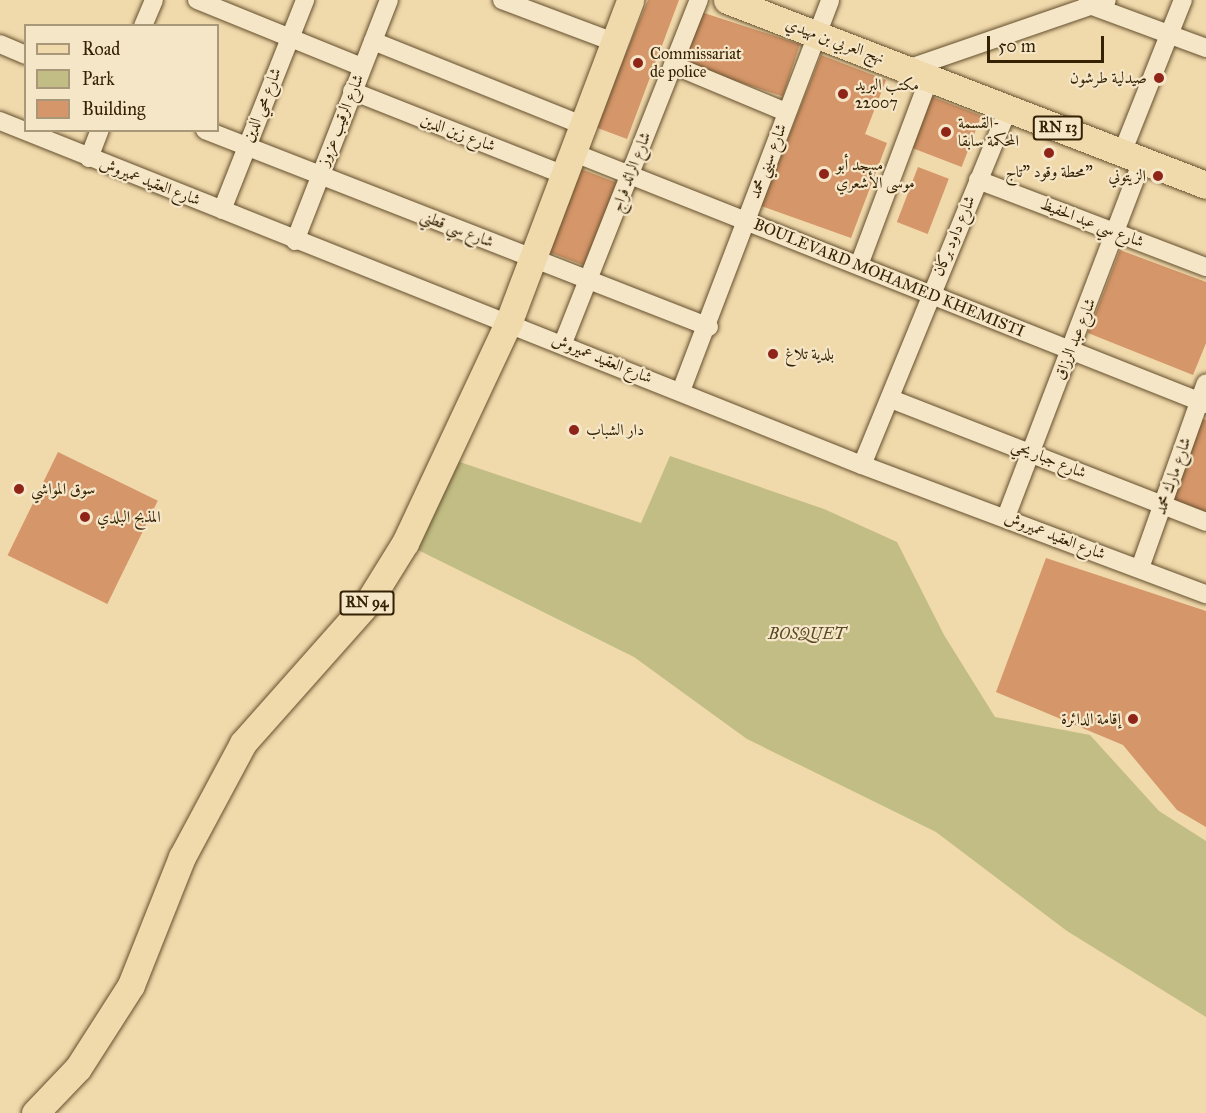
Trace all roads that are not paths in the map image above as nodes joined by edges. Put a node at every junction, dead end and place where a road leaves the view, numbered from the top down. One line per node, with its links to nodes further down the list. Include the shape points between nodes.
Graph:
1 (154, 0): 12 (street)
2 (197, 0): 15 (street)
3 (304, 0): 15 (street, شارع محي الدين)
4 (389, 0): 16 (street, شارع الرقيب عزوز)
5 (502, 0): 17 (street)
6 (630, 0): 17 (main road, RN 94)
7 (699, 0): 21 (street, شارع الرائد فراج)
8 (727, 0): 13 (main road, نهج العربي بن مهيدي / RN 13)
9 (830, 0): 13 (street, شارع سيني محمد)
10 (1184, 0): 14 (street, شارع عبد الرزاق)
11 (1092, 1): 14 (street); 23 (street)
12 (144, 24)
13 (816, 34): 23 (main road, نهج العربي بن مهيدي / RN 13); 26 (street, شارع سيني محمد)
14 (1170, 34): 19 (street); 34 (street, شارع عبد الرزاق)
15 (289, 38): 22 (street); 33 (street, شارع محي الدين)
16 (373, 41): 22 (street, شارع الرقيب عزوز); 28 (street)
17 (614, 42): 28 (main road, RN 94)
18 (0, 44): 20 (street)
19 (1206, 48)
20 (24, 54)
21 (673, 65): 26 (street); 37 (street, شارع الرائد فراج)
22 (362, 66): 24 (street, شارع الرقيب عزوز)
23 (920, 72): 25 (main road, RN 13); 46 (street)
24 (352, 92): 36 (street, شارع زين الدين); 38 (street, شارع الرقيب عزوز)
25 (1008, 109): 34 (main road, RN 13); 39 (street, شارع داود بركان)
26 (786, 112): 42 (street, شارع سيني محمد)
27 (0, 121): 29 (street, شارع العقيد عميروش)
28 (582, 125): 36 (main road, RN 94)
29 (24, 131)
30 (26, 132): 35 (street, شارع العقيد عميروش)
31 (99, 132): 35 (street)
32 (210, 132): 33 (street, شارع سي قطني)
33 (245, 147): 38 (street, شارع سي قطني); 41 (street, شارع محي الدين)
34 (1132, 157): 40 (main road, RN 13); 43 (street, شارع عبد الرزاق)
35 (89, 158): 41 (street, شارع العقيد عميروش)
36 (568, 163): 37 (street, BOULEVARD MOHAMED KHEMISTI); 45 (main road, RN 94)
37 (631, 173): 42 (street, BOULEVARD MOHAMED KHEMISTI); 48 (street, شارع الرائد فراج)
38 (319, 176): 44 (street, شارع الرقيب عزوز); 45 (street, شارع سي قطني)
39 (978, 180): 43 (street, شارع سي عبد الحفيظ); 49 (street, شارع داود بركان)
40 (1206, 185)
41 (222, 210): 44 (street, شارع العقيد عميروش)
42 (745, 221): 46 (street, BOULEVARD MOHAMED KHEMISTI); 51 (street, شارع سيني محمد)
43 (1117, 233): 47 (street, شارع سي عبد الحفيظ); 53 (street, شارع عبد الرزاق)
44 (295, 241): 50 (street, شارع العقيد عميروش)
45 (533, 259): 48 (street, شارع سي قطني); 50 (main road, RN 94)
46 (859, 265): 49 (street, BOULEVARD MOHAMED KHEMISTI)
47 (1206, 267)
48 (589, 279): 51 (street, شارع سي قطني); 52 (street, شارع الرائد فراج)
49 (930, 292): 53 (street, BOULEVARD MOHAMED KHEMISTI); 56 (street, شارع داود بركان)
50 (509, 321): 52 (street, شارع العقيد عميروش); 65 (main road, RN 94, via 405,543 369,601 243,743 182,856 131,985 78,1068)
51 (709, 327): 55 (street, شارع سيني محمد)
52 (563, 344): 55 (street, شارع العقيد عميروش)
53 (1071, 350): 57 (street, BOULEVARD MOHAMED KHEMISTI); 58 (street, شارع عبد الرزاق)
54 (1206, 383): 57 (street, شارع مارك محمد)
55 (681, 391): 59 (street, شارع العقيد عميروش)
56 (891, 399): 58 (street, شارع جبار يحي); 59 (street, شارع داود بركان)
57 (1202, 403): 60 (street, شارع مارك محمد)
58 (1030, 451): 60 (street, شارع جبار يحي); 61 (street, شارع عبد الرزاق)
59 (862, 465): 61 (street, شارع العقيد عميروش)
60 (1163, 505): 62 (street, شارع جبار يحي); 63 (street, شارع مارك محمد)
61 (1006, 517): 63 (street, شارع العقيد عميروش)
62 (1206, 522)
63 (1140, 568): 64 (street, شارع العقيد عميروش)
64 (1206, 594)
65 (35, 1113)

